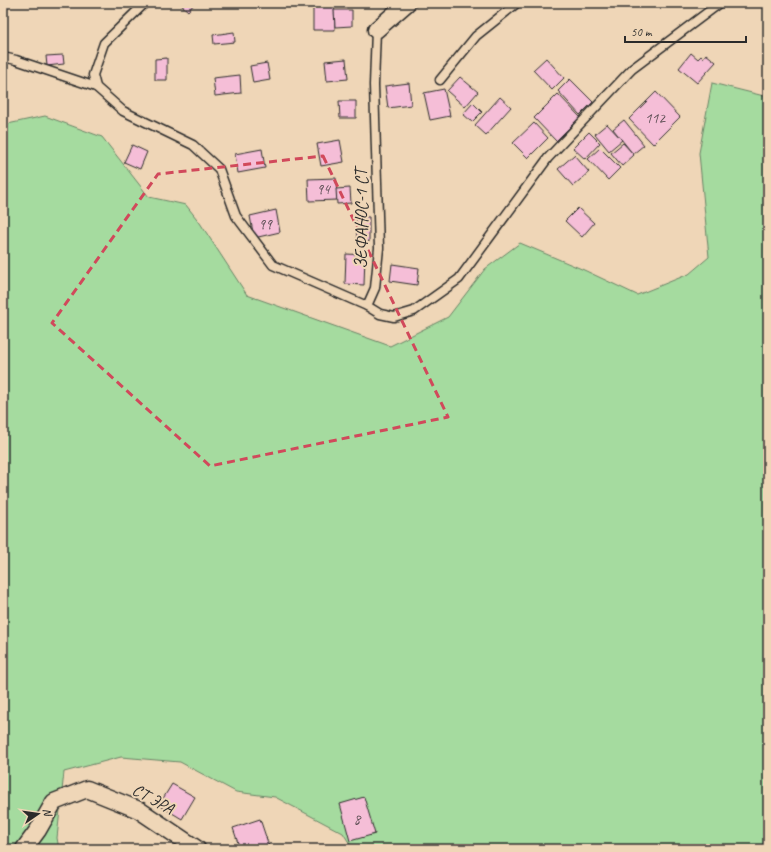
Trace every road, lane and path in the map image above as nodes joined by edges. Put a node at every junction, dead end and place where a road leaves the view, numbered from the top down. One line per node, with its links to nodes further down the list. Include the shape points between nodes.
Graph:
1 (145, 3): 8 (lane, via 104,43 93,75)
2 (407, 3): 5 (street)
3 (517, 3): 7 (lane, via 476,36)
4 (720, 3): 9 (lane, via 632,69 548,158 459,279 414,311 394,317 380,314)
5 (376, 30): 9 (lane, ЗЕФАНОС-1 СТ, via 374,85 379,248 375,288)
6 (3, 57): 8 (lane)
7 (440, 80)
8 (96, 87): 9 (lane, via 123,112 193,145 219,169 236,216 273,265)
9 (367, 306)
10 (24, 849): 11 (street, СТ ЭРА, via 54,802 87,789 139,810)
11 (197, 849)

